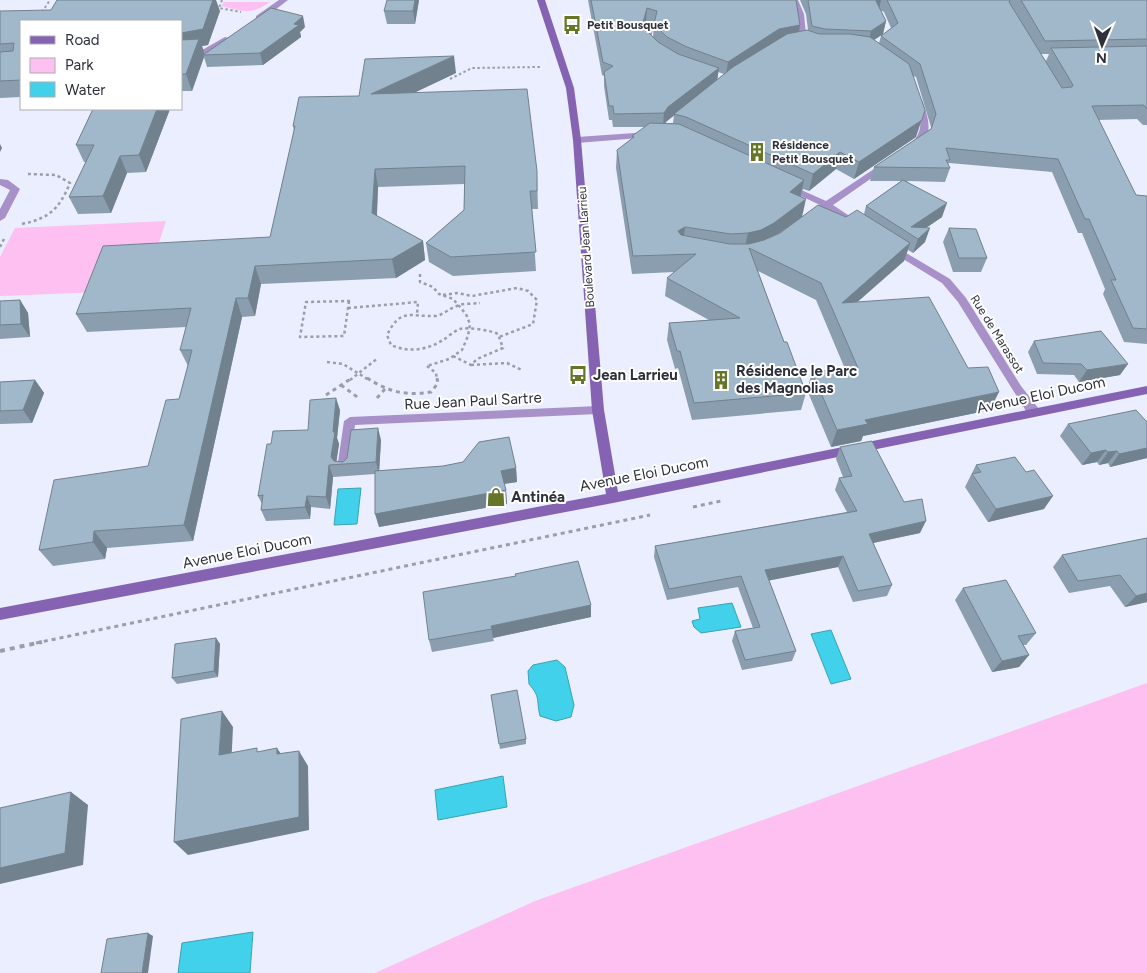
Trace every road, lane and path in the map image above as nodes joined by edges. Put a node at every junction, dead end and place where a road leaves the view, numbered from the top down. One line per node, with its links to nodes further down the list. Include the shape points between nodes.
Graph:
1 (50, 0): 7 (path)
2 (222, 0): 6 (path, via 219,8)
3 (284, 0): 8 (street)
4 (541, 0): 20 (street, Boulevard Jean Larrieu, via 570,88)
5 (794, 0): 11 (street, via 800,14)
6 (248, 14)
7 (40, 16)
8 (251, 23)
9 (650, 25): 15 (street, via 647,38)
10 (235, 34): 14 (street, via 206,51)
11 (804, 42): 12 (street); 13 (street)
12 (788, 45)
13 (816, 46)
14 (182, 53)
15 (660, 53)
16 (544, 67): 17 (path, via 472,68)
17 (450, 79)
18 (916, 93): 21 (street, via 926,127 922,139)
19 (664, 134): 20 (street)
20 (577, 140): 50 (street, Boulevard Jean Larrieu)
21 (907, 150)
22 (892, 160): 25 (street)
23 (775, 181): 25 (street)
24 (0, 182): 27 (street, via 15,189)
25 (827, 205): 26 (street); 28 (street)
26 (812, 216)
27 (0, 218)
28 (864, 229)
29 (878, 239): 51 (street, Rue de Marassot, via 946,281 962,300 1017,389)
30 (420, 274): 31 (path, via 420,282)
31 (443, 296): 33 (path, via 453,299); 37 (path, via 457,293 472,296 517,288 528,291 537,300 533,324)
32 (480, 303): 33 (path)
33 (458, 305): 35 (path, via 438,316); 36 (path, via 466,314)
34 (348, 308): 34 (path, via 349,301 306,302 300,337 344,336); 35 (path, via 418,302)
35 (417, 314): 36 (path, via 392,323 387,335 391,345 402,350 418,350 434,345 460,329)
36 (469, 330): 37 (path, via 491,330); 38 (path, via 462,350)
37 (499, 337): 41 (path, via 503,348)
38 (453, 356): 41 (path); 45 (path, via 427,366 436,373 438,383 431,392 413,395)
39 (378, 358): 43 (path)
40 (327, 362): 43 (path, via 343,364)
41 (470, 365): 42 (path, via 507,363)
42 (522, 370)
43 (360, 373): 44 (path); 45 (path)
44 (341, 385): 47 (path); 49 (path)
45 (385, 389): 48 (path)
46 (1147, 390): 51 (street, Avenue Eloi Ducom)
47 (326, 395)
48 (374, 401)
49 (364, 402)
50 (598, 410): 52 (street, Rue Jean Paul Sartre, via 350,422); 53 (street, Boulevard Jean Larrieu)
51 (1036, 413): 53 (street, Avenue Eloi Ducom)
52 (343, 469)
53 (613, 498): 55 (street, Avenue Eloi Ducom)
54 (652, 515): 56 (path)
55 (0, 614)
56 (0, 651)

